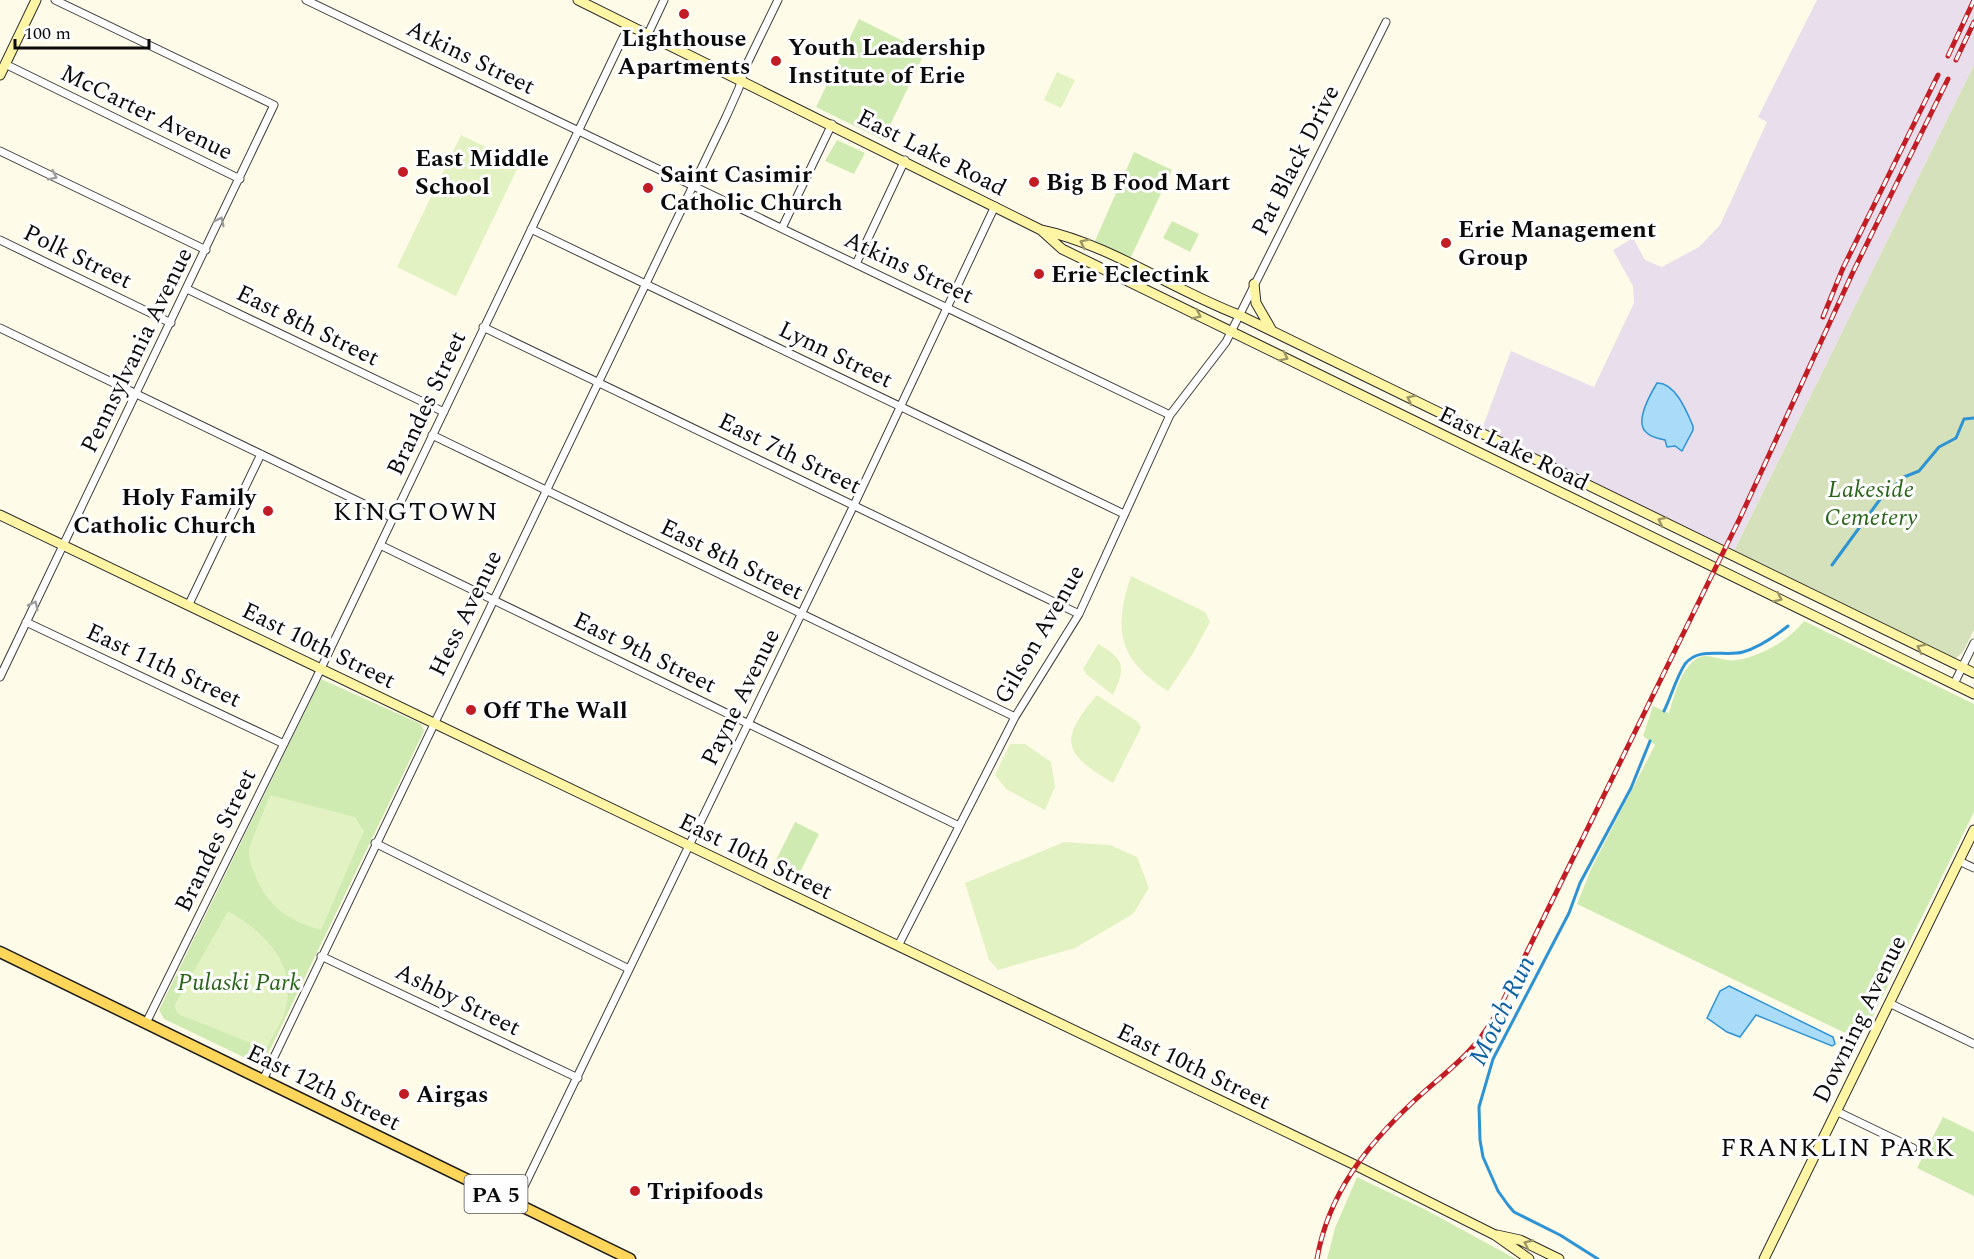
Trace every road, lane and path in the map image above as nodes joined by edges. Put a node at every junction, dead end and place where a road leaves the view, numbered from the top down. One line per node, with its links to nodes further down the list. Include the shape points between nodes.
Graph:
1 (36, 0): 11 (main road)
2 (55, 0): 18 (street, Pennsylvania Avenue, via 274,105)
3 (306, 0): 7 (street, Atkins Street)
4 (578, 0): 9 (main road, East Lake Road)
5 (664, 0): 10 (street)
6 (778, 0): 13 (street, Hess Avenue)
7 (322, 3): 15 (street, Atkins Street)
8 (1386, 22): 28 (street, Pat Black Drive)
9 (629, 25): 10 (main road, East Lake Road); 15 (street, Brandes Street)
10 (648, 34): 13 (main road, East Lake Road)
11 (5, 64): 12 (main road); 18 (street, McCarter Avenue)
12 (0, 75)
13 (742, 79): 14 (main road, East Lake Road); 19 (street, Hess Avenue)
14 (832, 124): 17 (main road, East Lake Road); 21 (street)
15 (579, 131): 19 (street, Atkins Street); 22 (street, Brandes Street)
16 (0, 151): 25 (street, one-way to 25)
17 (905, 160): 20 (main road, East Lake Road); 26 (street)
18 (240, 179): 25 (street, Pennsylvania Avenue, one-way to 18)
19 (693, 185): 21 (street, Atkins Street); 27 (street, Hess Avenue)
20 (995, 206): 23 (main road, East Lake Road); 30 (street, Payne Avenue)
21 (782, 228): 26 (street, Atkins Street)
22 (531, 229): 27 (street, Lynn Street); 34 (street, Brandes Street)
23 (1041, 230): 31 (main road, East Lake Road, one-way to 23, via 1069,235); 36 (main road, East Lake Road, one-way to 36, via 1062,249)
24 (0, 240): 32 (street, Polk Street)
25 (206, 250): 29 (street, Pennsylvania Avenue)
26 (856, 264): 30 (street, Atkins Street)
27 (645, 284): 37 (street, Hess Avenue); 39 (street, Lynn Street)
28 (1254, 284): 31 (street, Pat Black Drive); 35 (main road, via 1256,303)
29 (187, 289): 32 (street, Pennsylvania Avenue); 40 (street, East 8th Street)
30 (948, 307): 39 (street, Payne Avenue); 41 (street, Atkins Street)
31 (1239, 315): 35 (main road, East Lake Road); 36 (street, Gilson Avenue)
32 (171, 323): 38 (street, Pennsylvania Avenue)
33 (0, 327): 38 (street)
34 (483, 327): 37 (street, East 7th Street); 40 (street, Brandes Street)
35 (1272, 331): 57 (main road, East Lake Road, one-way to 35)
36 (1231, 332): 41 (street, Gilson Avenue, via 1216,358); 61 (main road, East Lake Road, one-way to 61)
37 (598, 382): 44 (street, Hess Avenue); 45 (street, East 7th Street)
38 (136, 394): 43 (street); 50 (street, Pennsylvania Avenue)
39 (902, 407): 45 (street, Payne Avenue); 46 (street, Lynn Street)
40 (444, 412): 42 (street, Brandes Street)
41 (1170, 415): 46 (street, Gilson Avenue)
42 (432, 435): 44 (street, East 8th Street); 48 (street, Brandes Street)
43 (261, 454): 48 (street); 52 (street)
44 (546, 491): 51 (street, Hess Avenue); 53 (street, East 8th Street)
45 (854, 505): 53 (street, Payne Avenue); 54 (street, East 7th Street)
46 (1124, 514): 54 (street, Gilson Avenue)
47 (0, 515): 50 (main road, East 10th Street)
48 (393, 518): 49 (street, Brandes Street)
49 (380, 545): 51 (street, East 9th Street); 58 (street, Brandes Street)
50 (63, 546): 52 (main road, East 10th Street); 55 (street, Pennsylvania Avenue, one-way to 50)
51 (493, 600): 64 (street, Hess Avenue); 65 (street, East 9th Street)
52 (189, 604): 58 (main road, East 10th Street)
53 (802, 614): 63 (street, East 8th Street); 65 (street, Payne Avenue)
54 (1079, 614): 63 (street, Gilson Avenue)
55 (26, 622): 60 (street, Pennsylvania Avenue); 66 (street, East 11th Street)
56 (1974, 643): 57 (street)
57 (1961, 667): 59 (main road, East Lake Road); 61 (street)
58 (321, 668): 64 (main road, East 10th Street); 66 (street, Brandes Street)
59 (1974, 673)
60 (0, 676)
61 (1954, 684): 62 (main road, East Lake Road)
62 (1974, 694)
63 (1015, 717): 67 (street, Gilson Avenue)
64 (434, 722): 69 (street, Hess Avenue); 70 (main road, East 10th Street)
65 (748, 724): 67 (street, East 9th Street); 70 (street, Payne Avenue)
66 (284, 744): 78 (street, Brandes Street)
67 (957, 825): 73 (street, Gilson Avenue)
68 (1974, 830): 71 (main road, Downing Avenue)
69 (375, 843): 75 (street, Hess Avenue); 76 (street)
70 (689, 845): 73 (main road, East 10th Street); 76 (street, Payne Avenue)
71 (1959, 861): 72 (street); 77 (main road, Downing Avenue)
72 (1974, 868)
73 (898, 946): 85 (main road, East 10th Street)
74 (0, 952): 78 (main road, East 12th Street / PA 5)
75 (321, 956): 80 (street, Ashby Street); 81 (street, Hess Avenue)
76 (629, 969): 80 (street, Payne Avenue)
77 (1889, 1003): 79 (street); 82 (main road, Downing Avenue)
78 (146, 1023): 81 (main road, East 12th Street / PA 5)
79 (1974, 1044)
80 (578, 1078): 84 (street, Payne Avenue)
81 (262, 1080): 84 (main road, East 12th Street / PA 5)
82 (1836, 1111): 83 (street); 89 (main road, Downing Avenue)
83 (1913, 1148)
84 (516, 1203): 86 (main road, East 12th Street / PA 5)
85 (1495, 1235): 87 (main road, East 10th Street); 88 (main road, East 10th Street, one-way to 85, via 1520,1240)
86 (630, 1259)
87 (1529, 1259)
88 (1559, 1259)
89 (1764, 1259)

